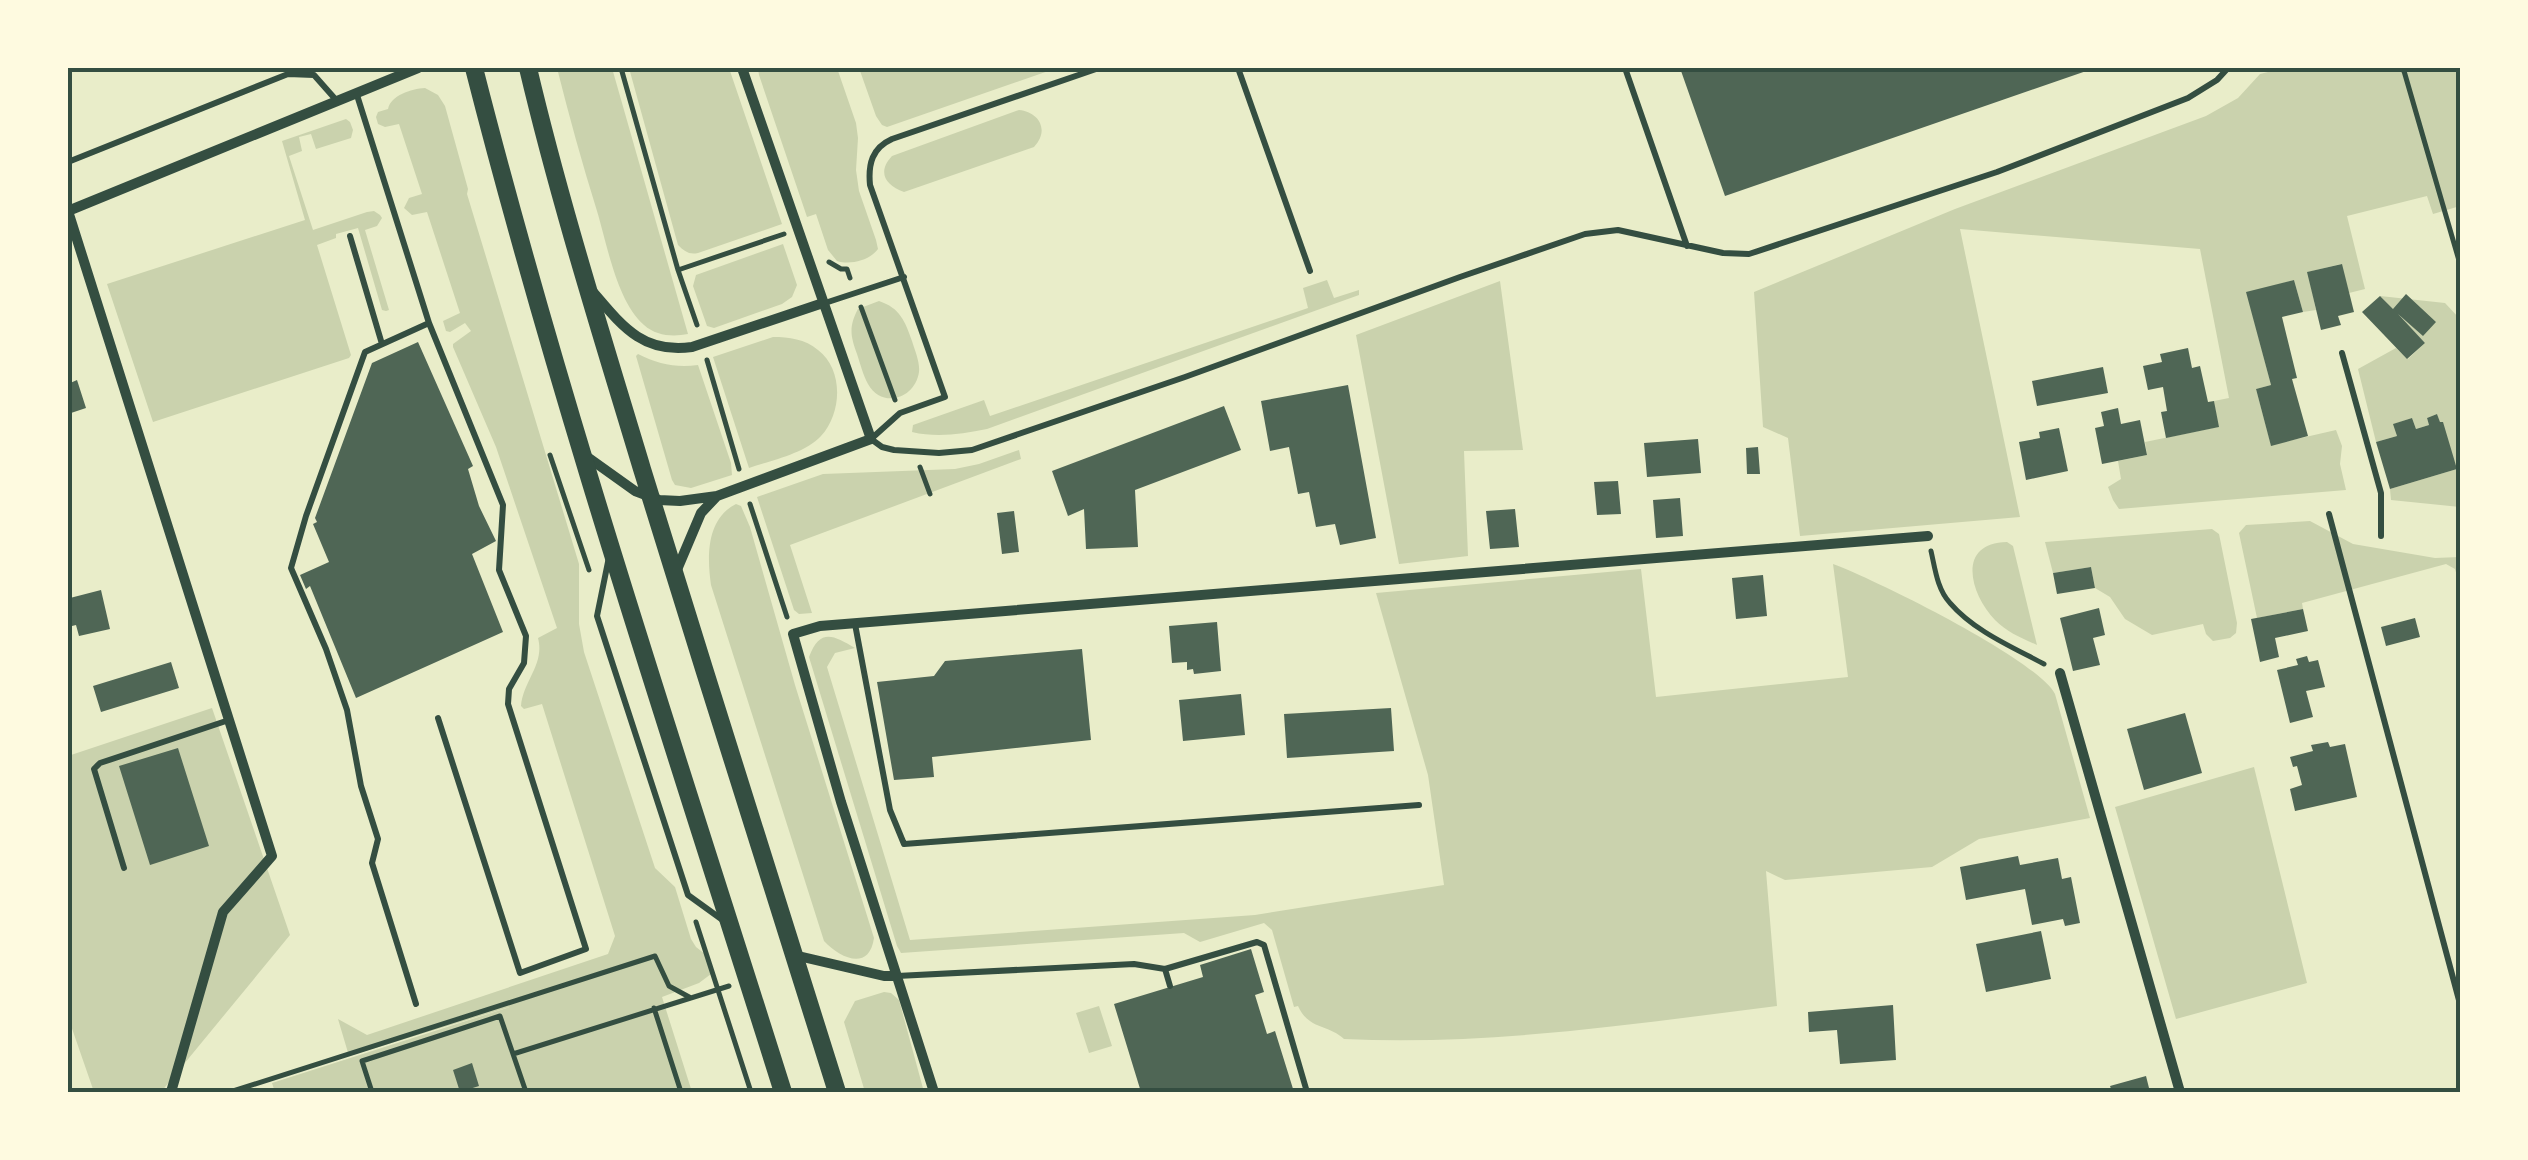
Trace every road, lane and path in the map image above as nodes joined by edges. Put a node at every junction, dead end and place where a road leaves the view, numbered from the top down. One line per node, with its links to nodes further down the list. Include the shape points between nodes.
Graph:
1 (418, 68): 10 (street)
2 (474, 68): 25 (main road)
3 (528, 68): 19 (main road)
4 (742, 68): 20 (street)
5 (1099, 68): 18 (lane, via 876,149 870,185)
6 (1238, 68): 17 (lane)
7 (1626, 68): 15 (lane)
8 (2228, 68): 15 (lane, via 2188,98 1997,172 1776,246 1749,254)
9 (2400, 68): 16 (path)
10 (356, 92): 11 (street); 21 (lane)
11 (337, 101): 12 (lane, via 314,75 288,74); 13 (street)
12 (68, 162)
13 (68, 211): 38 (street)
14 (350, 236): 22 (lane)
15 (1688, 247): 24 (lane, via 1618,230 1585,234 972,450 894,450)
16 (2460, 264)
17 (1310, 270)
18 (904, 277): 20 (lane); 24 (lane, via 945,397 900,414)
19 (587, 286): 20 (street, via 641,340 676,350); 28 (main road)
20 (823, 303): 24 (street)
21 (429, 323): 22 (lane); 37 (lane, via 503,504 499,570 526,636 508,704 586,949 520,973)
22 (382, 344): 50 (lane, via 365,352 291,568 346,710 378,839 372,864)
23 (2342, 352): 31 (lane, via 2381,493)
24 (871, 439): 27 (street)
25 (581, 453): 28 (street); 32 (main road)
26 (550, 455): 34 (path)
27 (717, 496): 28 (street, via 671,502); 33 (street, via 701,514)
28 (651, 497): 33 (main road)
29 (2330, 514): 51 (lane)
30 (1928, 536): 35 (street); 36 (path, via 1948,602)
31 (2381, 536)
32 (611, 546): 34 (lane); 42 (main road)
33 (674, 578): 43 (main road)
34 (600, 602): 41 (lane, via 596,616)
35 (855, 623): 39 (lane, via 890,810 904,844); 45 (street, via 793,634)
36 (2060, 673): 64 (street)
37 (438, 718)
38 (229, 720): 40 (lane, via 94,769); 54 (street, via 272,856 223,912)
39 (1419, 805)
40 (124, 868)
41 (688, 895): 42 (lane); 48 (path)
42 (731, 926): 46 (main road)
43 (794, 955): 45 (street); 61 (main road)
44 (1165, 969): 45 (lane, via 1134,964); 47 (lane); 63 (lane, via 1264,945)
45 (898, 976): 62 (street)
46 (748, 981): 48 (path); 60 (main road)
47 (1170, 986)
48 (717, 990): 49 (path); 59 (path)
49 (691, 998): 52 (path); 55 (path, via 668,986 655,956)
50 (416, 1004)
51 (2460, 1004)
52 (654, 1008): 53 (path); 58 (path)
53 (513, 1054): 56 (path, via 500,1016 362,1061); 57 (path)
54 (170, 1092)
55 (230, 1092)
56 (372, 1092)
57 (526, 1092)
58 (681, 1092)
59 (751, 1092)
60 (783, 1092)
61 (837, 1092)
62 (934, 1092)
63 (1307, 1092)
64 (2180, 1092)

